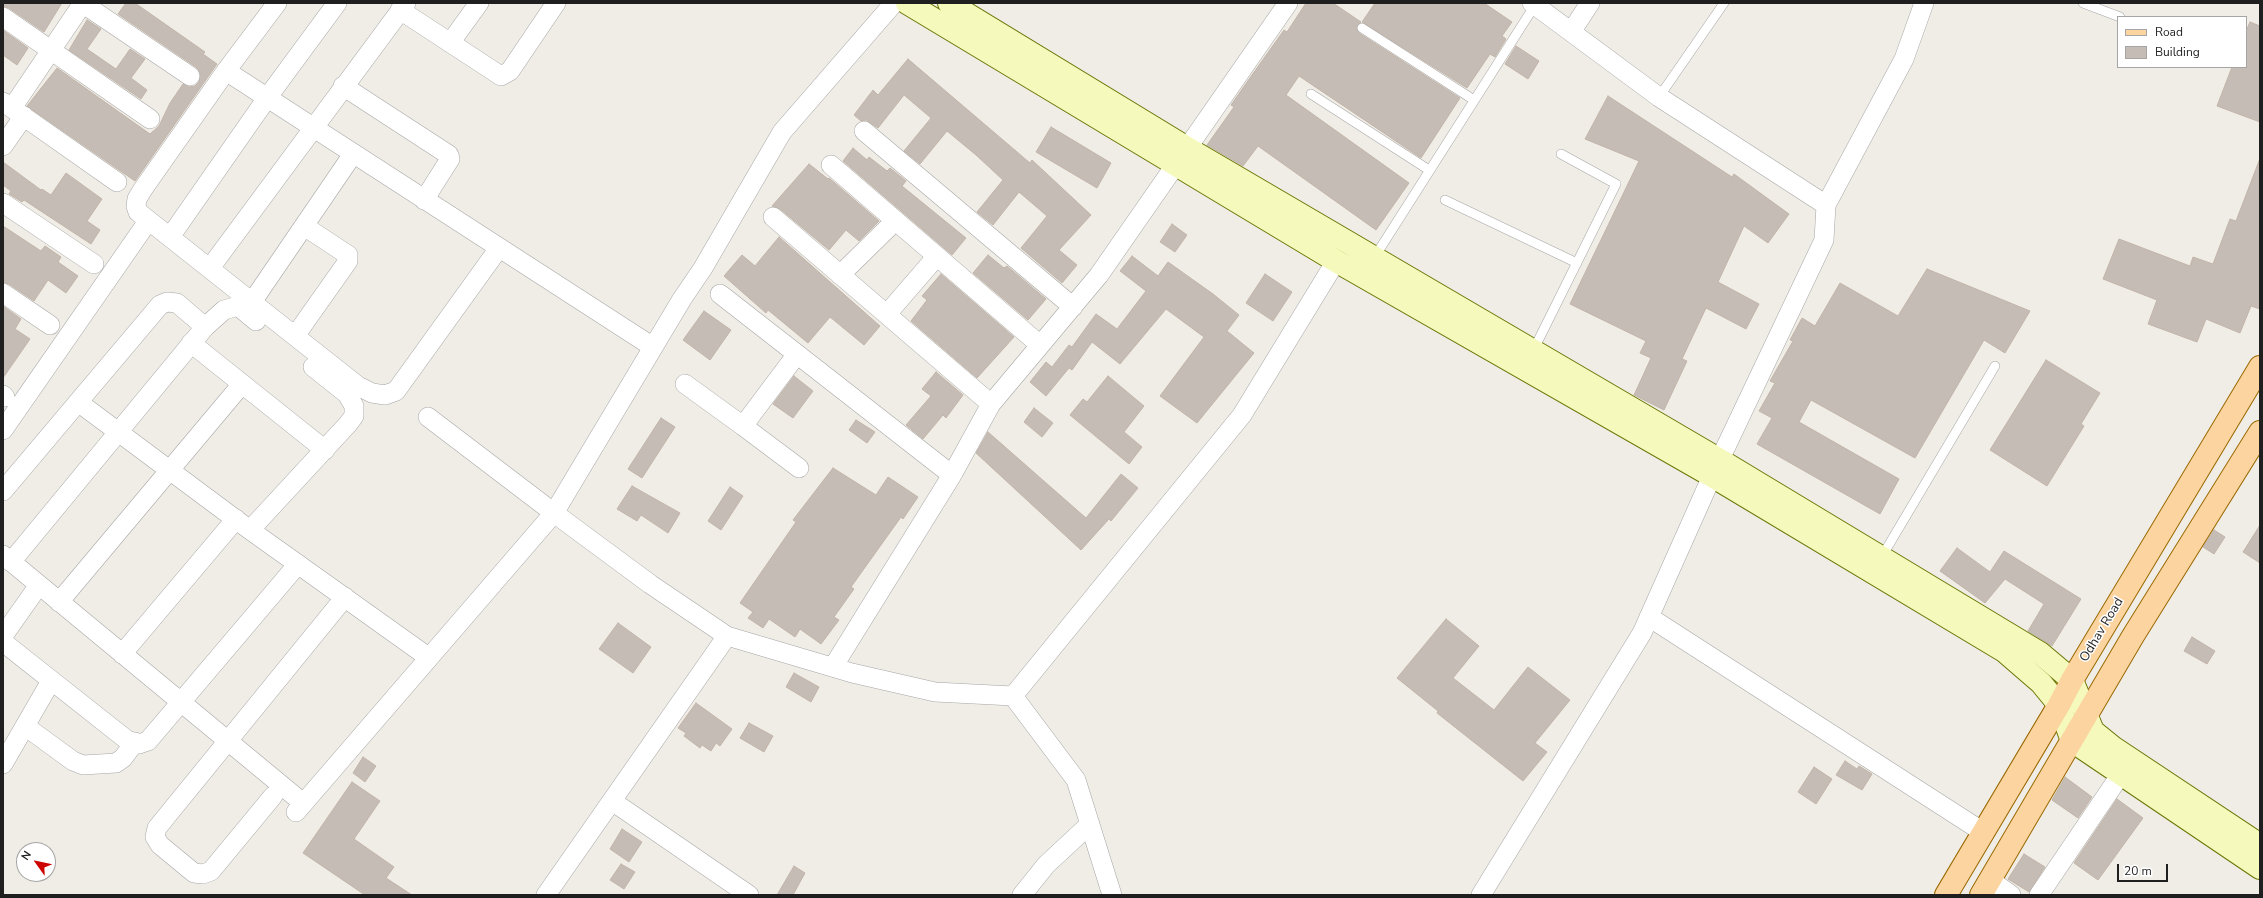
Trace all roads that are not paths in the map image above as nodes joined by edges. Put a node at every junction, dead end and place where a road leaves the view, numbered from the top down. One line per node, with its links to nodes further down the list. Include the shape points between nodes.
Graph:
1 (82, 3): 21 (street); 23 (street)
2 (277, 3): 22 (street)
3 (337, 3): 27 (street)
4 (479, 3): 20 (street)
5 (556, 3): 20 (street, via 510,71 501,76)
6 (894, 3): 67 (street, via 782,132)
7 (907, 3): 36 (street)
8 (949, 3): 36 (street)
9 (1288, 3): 36 (street)
10 (1590, 3): 19 (street)
11 (1724, 3): 26 (lane)
12 (1924, 3): 43 (street, via 1904,59)
13 (2083, 3): 16 (lane)
14 (1533, 4): 19 (street); 28 (lane)
15 (403, 7): 20 (street); 24 (street)
16 (2117, 16)
17 (3, 17): 21 (street)
18 (1362, 28): 28 (lane)
19 (1571, 32): 26 (street)
20 (450, 44)
21 (51, 50): 29 (street); 30 (street)
22 (226, 71): 27 (street); 48 (street, via 138,199 138,212)
23 (190, 76)
24 (343, 86): 31 (street); 40 (street, via 449,155 450,159)
25 (1311, 94): 38 (lane)
26 (1659, 97): 43 (street)
27 (267, 98): 31 (street); 48 (street)
28 (1474, 100): 38 (lane)
29 (13, 109): 33 (street); 39 (street)
30 (150, 119)
31 (313, 128): 34 (street); 55 (street)
32 (864, 131): 60 (street)
33 (3, 146)
34 (353, 154): 40 (street); 46 (street)
35 (1561, 154): 53 (lane, via 1616,184)
36 (1182, 156): 51 (street); 52 (street); 60 (street, via 1099,275)
37 (831, 165): 45 (street)
38 (1429, 170): 51 (lane)
39 (117, 182)
40 (424, 200): 49 (street)
41 (1445, 200): 53 (lane)
42 (3, 202): 54 (street)
43 (1826, 205): 83 (street, via 1824,240)
44 (773, 217): 56 (street)
45 (896, 221): 50 (street); 56 (street)
46 (304, 226): 59 (street); 64 (street, via 348,255 348,261)
47 (144, 227): 78 (street)
48 (170, 237): 55 (street)
49 (499, 248): 64 (street, via 396,391 385,395 372,393 358,386); 67 (street)
50 (937, 256): 61 (street); 66 (street)
51 (1374, 258): 68 (street)
52 (1336, 261): 83 (street); 104 (street, via 1242,415)
53 (1577, 263): 68 (lane)
54 (94, 264)
55 (210, 268): 59 (street)
56 (840, 275): 61 (street)
57 (3, 293): 62 (street)
58 (720, 294): 69 (street)
59 (252, 302): 64 (street)
60 (1073, 307): 66 (street)
61 (887, 314): 75 (street)
62 (50, 325)
63 (205, 327): 65 (street); 74 (street, via 177,303 167,302 160,305); 81 (street, via 224,310 238,306 346,394 354,406 354,416)
64 (295, 336)
65 (191, 343): 72 (street); 79 (street)
66 (1040, 345): 75 (street)
67 (653, 347): 87 (street)
68 (1533, 351): 83 (street)
69 (797, 354): 77 (street); 85 (street)
70 (1995, 366): 90 (lane)
71 (2260, 367): 102 (main road, Odhav Road)
72 (242, 384): 81 (street); 84 (street)
73 (685, 384): 77 (street)
74 (78, 402): 79 (street); 86 (street)
75 (991, 404): 85 (street)
76 (428, 417): 87 (street)
77 (743, 426): 82 (street)
78 (3, 430)
79 (118, 431): 84 (street); 89 (street)
80 (2260, 432): 107 (main road)
81 (325, 450): 88 (street)
82 (799, 468)
83 (1716, 468): 90 (street); 95 (street); 106 (street, via 2004,651 2042,683)
84 (169, 469): 88 (street); 94 (street)
85 (952, 475): 101 (street)
86 (3, 491)
87 (554, 513): 97 (street, via 650,584); 100 (street)
88 (243, 525): 91 (street); 99 (street)
89 (7, 558): 92 (street)
90 (1881, 558): 102 (street, via 2040,653)
91 (298, 564): 93 (street); 105 (street)
92 (40, 585): 94 (street); 96 (street)
93 (345, 597): 100 (street); 109 (street)
94 (59, 602): 99 (street)
95 (1649, 617): 117 (street); 125 (street, via 1638,640)
96 (3, 636)
97 (727, 636): 101 (street); 115 (street)
98 (3, 642): 103 (street)
99 (122, 654): 105 (street)
100 (428, 657): 109 (street, via 300,808)
101 (833, 668): 104 (street, via 935,692)
102 (2072, 680): 106 (main road, Odhav Road); 107 (street)
103 (51, 681): 108 (street); 111 (street, via 127,740)
104 (1013, 696): 116 (street, via 1076,780)
105 (181, 702): 109 (street); 111 (street, via 148,741 139,744)
106 (2059, 705): 110 (street); 117 (main road, Odhav Road)
107 (2086, 714): 110 (main road); 118 (street, via 2093,731 2114,748)
108 (25, 726): 111 (street, via 73,761 83,765 116,763); 112 (street)
109 (227, 741): 114 (street, via 156,828 155,837 160,845 194,873 203,874 210,871)
110 (2072, 741): 113 (street); 120 (main road)
111 (135, 742)
112 (3, 764)
113 (2121, 774): 119 (street); 128 (street)
114 (273, 796)
115 (612, 801): 121 (street); 122 (street)
116 (1090, 824): 123 (street, via 1046,865); 124 (street)
117 (1984, 832): 126 (main road, Odhav Road)
118 (2260, 844)
119 (2260, 868)
120 (1985, 888): 127 (street)
121 (546, 895)
122 (749, 895)
123 (1022, 895)
124 (1112, 895)
125 (1481, 895)
126 (1946, 895)
127 (2011, 895)
128 (2039, 895)

